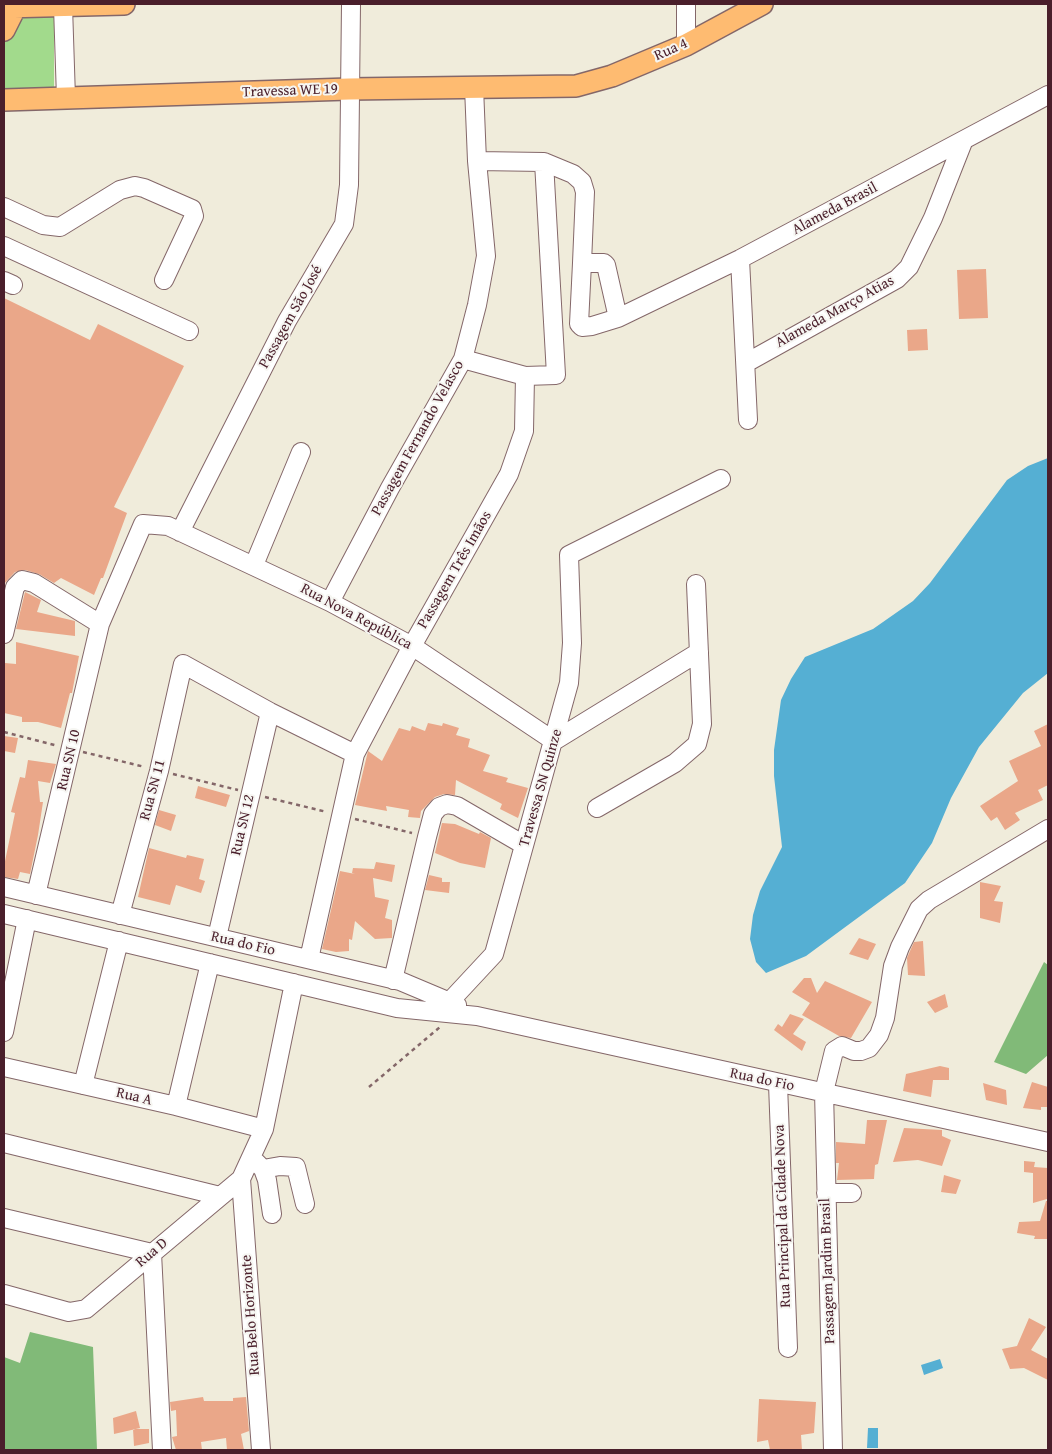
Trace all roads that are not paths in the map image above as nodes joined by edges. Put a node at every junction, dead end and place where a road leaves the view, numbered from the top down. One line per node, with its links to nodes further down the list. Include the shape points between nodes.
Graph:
1 (124, 4): 6 (main road)
2 (351, 4): 11 (street, Passagem São José)
3 (686, 4): 8 (street)
4 (762, 4): 8 (main road, Rua 4)
5 (12, 6): 6 (main road); 7 (main road)
6 (63, 6): 13 (street)
7 (4, 30)
8 (686, 45): 9 (main road, Rua 4, via 612,76)
9 (576, 86): 10 (main road, Travessa WE 19)
10 (474, 87): 11 (main road, Travessa WE 19); 16 (street, Passagem Fernando Velasco)
11 (350, 89): 13 (main road, Travessa WE 19); 32 (street, Passagem São José, via 350,185 344,224 287,321)
12 (1048, 95): 15 (street, Alameda Brasil)
13 (66, 98): 14 (main road, Travessa WE 19)
14 (4, 100)
15 (963, 142): 20 (street, Alameda Brasil); 26 (street, Alameda Março Atias, via 933,218 909,267 897,278)
16 (477, 161): 17 (street); 25 (street, Passagem Fernando Velasco, via 486,256)
17 (544, 162): 21 (street, via 573,174 582,182 585,192); 27 (street, via 556,375)
18 (4, 207): 22 (street, via 51,227 60,227 127,187 144,188 184,205 192,209 194,216)
19 (4, 246): 24 (street)
20 (740, 259): 23 (street, Alameda Brasil); 26 (street)
21 (582, 263): 23 (street, via 606,265); 23 (street, Alameda Brasil, via 580,326)
22 (164, 280)
23 (618, 318)
24 (189, 331)
25 (463, 359): 27 (street); 35 (street, Passagem Fernando Velasco)
26 (746, 363): 28 (street)
27 (525, 376): 38 (street, Passagem Três Imãos, via 524,431 509,474)
28 (748, 420)
29 (301, 452): 33 (street)
30 (721, 479): 41 (street, Travessa SN Quinze, via 569,555 571,665)
31 (143, 524): 32 (street, Rua Nova República, via 168,526); 36 (street, Rua SN 10)
32 (180, 532): 33 (street, Rua Nova República)
33 (254, 565): 35 (street, Rua Nova República)
34 (696, 584): 39 (street)
35 (330, 602): 38 (street, Rua Nova República)
36 (100, 624): 37 (street, via 34,583 22,580 16,587); 47 (street, Rua SN 10)
37 (4, 634)
38 (412, 646): 41 (street, Rua Nova República); 42 (street, Passagem Três Imãos)
39 (699, 652): 41 (street); 43 (street, via 702,724 697,744 675,763)
40 (270, 712): 42 (street); 49 (street, Rua SN 11, via 183,664 159,771); 51 (street, Rua SN 12)
41 (554, 741): 45 (street, Travessa SN Quinze)
42 (355, 754): 53 (street, Passagem Três Imãos)
43 (596, 808)
44 (1048, 829): 62 (street, Passagem Jardim Brasil, via 919,909 893,966 879,1035 869,1048 861,1051 838,1047)
45 (524, 845): 55 (street, via 456,806 447,804 439,807 433,814); 57 (street, Travessa SN Quinze, via 494,954)
46 (6, 890): 47 (street, Rua do Fio)
47 (36, 896): 49 (street, Rua do Fio)
48 (4, 914): 50 (street, Rua do Fio)
49 (120, 915): 51 (street, Rua do Fio)
50 (27, 919): 52 (street, Rua do Fio); 58 (street)
51 (217, 937): 53 (street, Rua do Fio)
52 (118, 941): 54 (street, Rua do Fio); 60 (street)
53 (309, 960): 55 (street, Rua do Fio)
54 (210, 963): 56 (street, Rua do Fio); 63 (street)
55 (393, 980): 57 (street, Rua do Fio)
56 (294, 983): 57 (street, Rua do Fio, via 397,1008); 64 (street, Rua D)
57 (444, 1006): 61 (street, Rua do Fio)
58 (4, 1032)
59 (4, 1067): 60 (street, Rua A)
60 (83, 1084): 63 (street, Rua A)
61 (778, 1084): 62 (street, Rua do Fio); 77 (street, Rua Principal da Cidade Nova)
62 (824, 1092): 65 (street, Rua do Fio); 69 (street, Passagem Jardim Brasil)
63 (176, 1106): 64 (street, Rua A)
64 (264, 1130): 67 (street, Rua D)
65 (1048, 1142)
66 (4, 1143): 71 (street)
67 (258, 1164): 68 (street, Rua D); 72 (street, via 296,1167); 73 (street)
68 (241, 1179): 71 (street, Rua D); 79 (street, Rua Belo Horizonte)
69 (826, 1193): 70 (street); 80 (street, Passagem Jardim Brasil)
70 (852, 1193)
71 (220, 1196): 75 (street, Rua D)
72 (305, 1204)
73 (272, 1214)
74 (4, 1218): 75 (street)
75 (152, 1253): 76 (street, Rua D, via 80,1311 69,1312); 78 (street)
76 (4, 1294)
77 (788, 1348)
78 (162, 1450)
79 (262, 1450)
80 (833, 1450)

